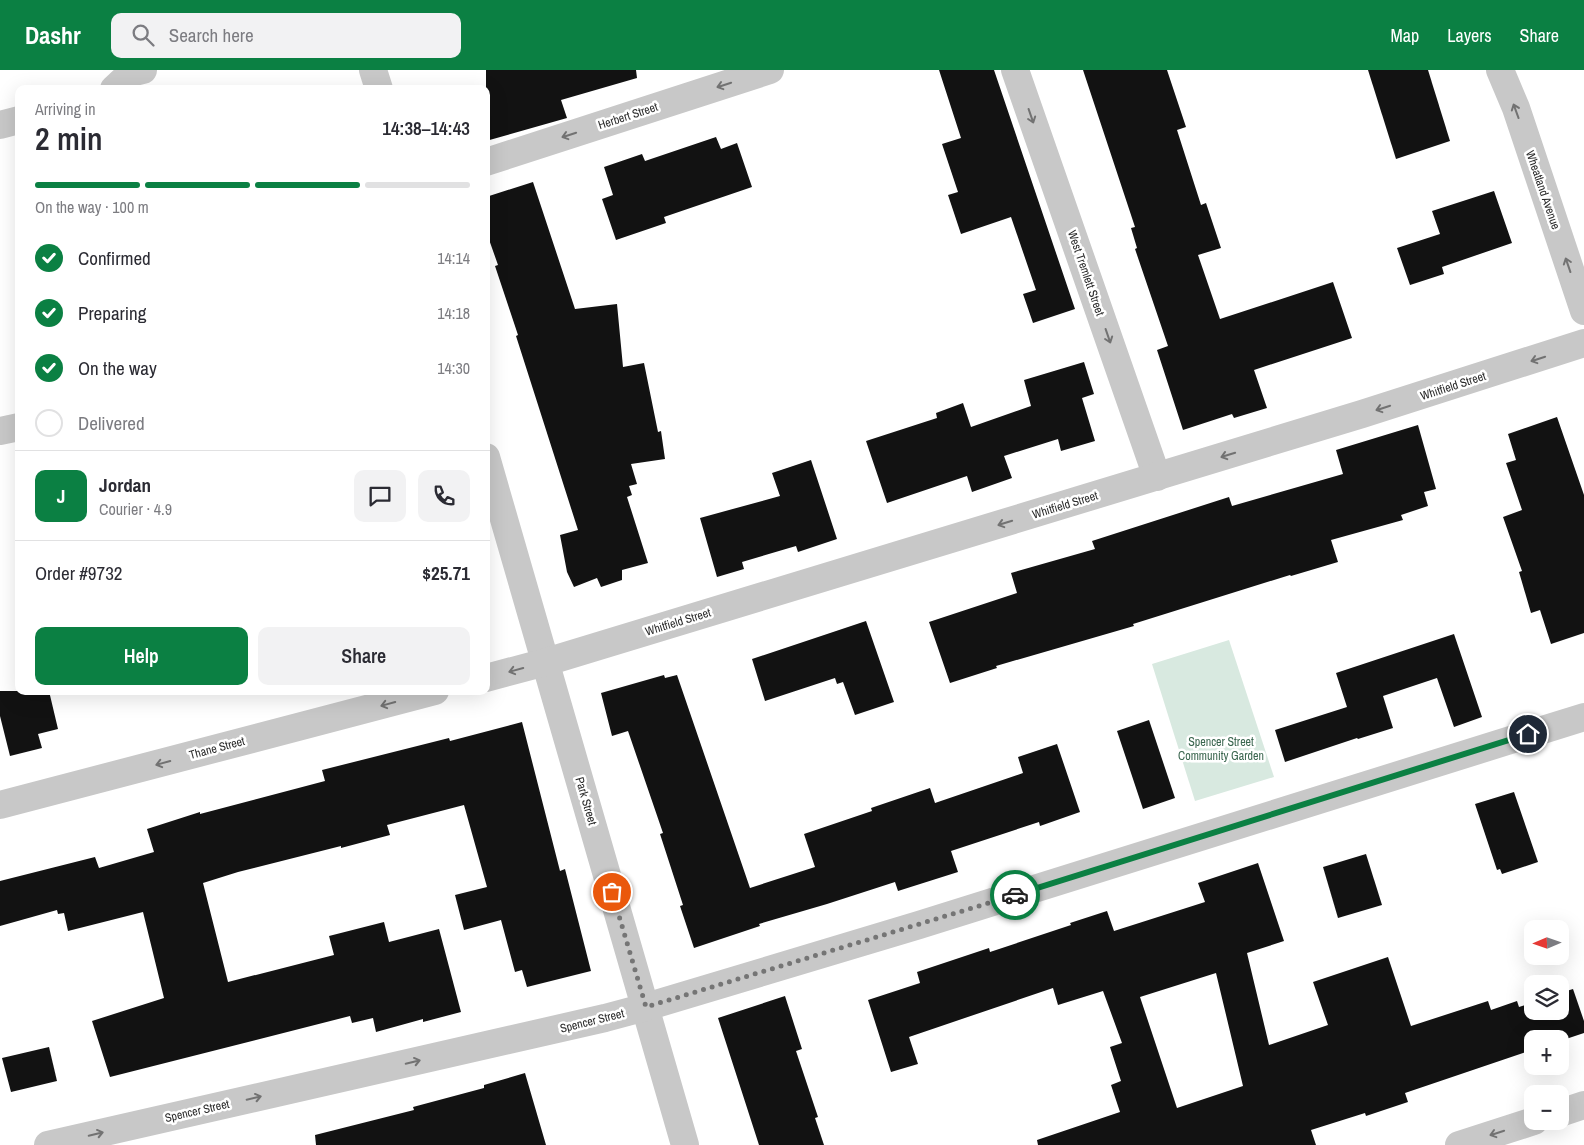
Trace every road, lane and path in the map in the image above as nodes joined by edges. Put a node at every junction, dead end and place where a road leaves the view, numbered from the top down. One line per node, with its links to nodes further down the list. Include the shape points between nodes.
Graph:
1 (373, 70): 5 (street)
2 (770, 70): 8 (street, Herbert Street, one-way to 8)
3 (1015, 70): 14 (street, West Tremlett Street, one-way to 14)
4 (1500, 70): 9 (street, Wheatland Avenue, one-way to 4, via 1516,108)
5 (378, 85)
6 (15, 121): 7 (street)
7 (0, 125)
8 (490, 161)
9 (1584, 311)
10 (1584, 343): 14 (street, Whitfield Street, one-way to 14)
11 (15, 428): 12 (street)
12 (0, 431)
13 (490, 471): 15 (street, Park Street)
14 (1157, 477): 15 (street, Whitfield Street, one-way to 15)
15 (546, 662): 16 (street, one-way to 16); 20 (street, Park Street)
16 (490, 677)
17 (420, 695): 19 (street, Thane Street, one-way to 19)
18 (1584, 717): 20 (street, Spencer Street)
19 (0, 805)
20 (646, 1007): 24 (street, Spencer Street, one-way to 20); 25 (street, Park Street)
21 (1584, 1105): 22 (street)
22 (1569, 1110)
23 (1524, 1124): 26 (street, one-way to 26)
24 (48, 1145)
25 (685, 1145)
26 (1459, 1145)

